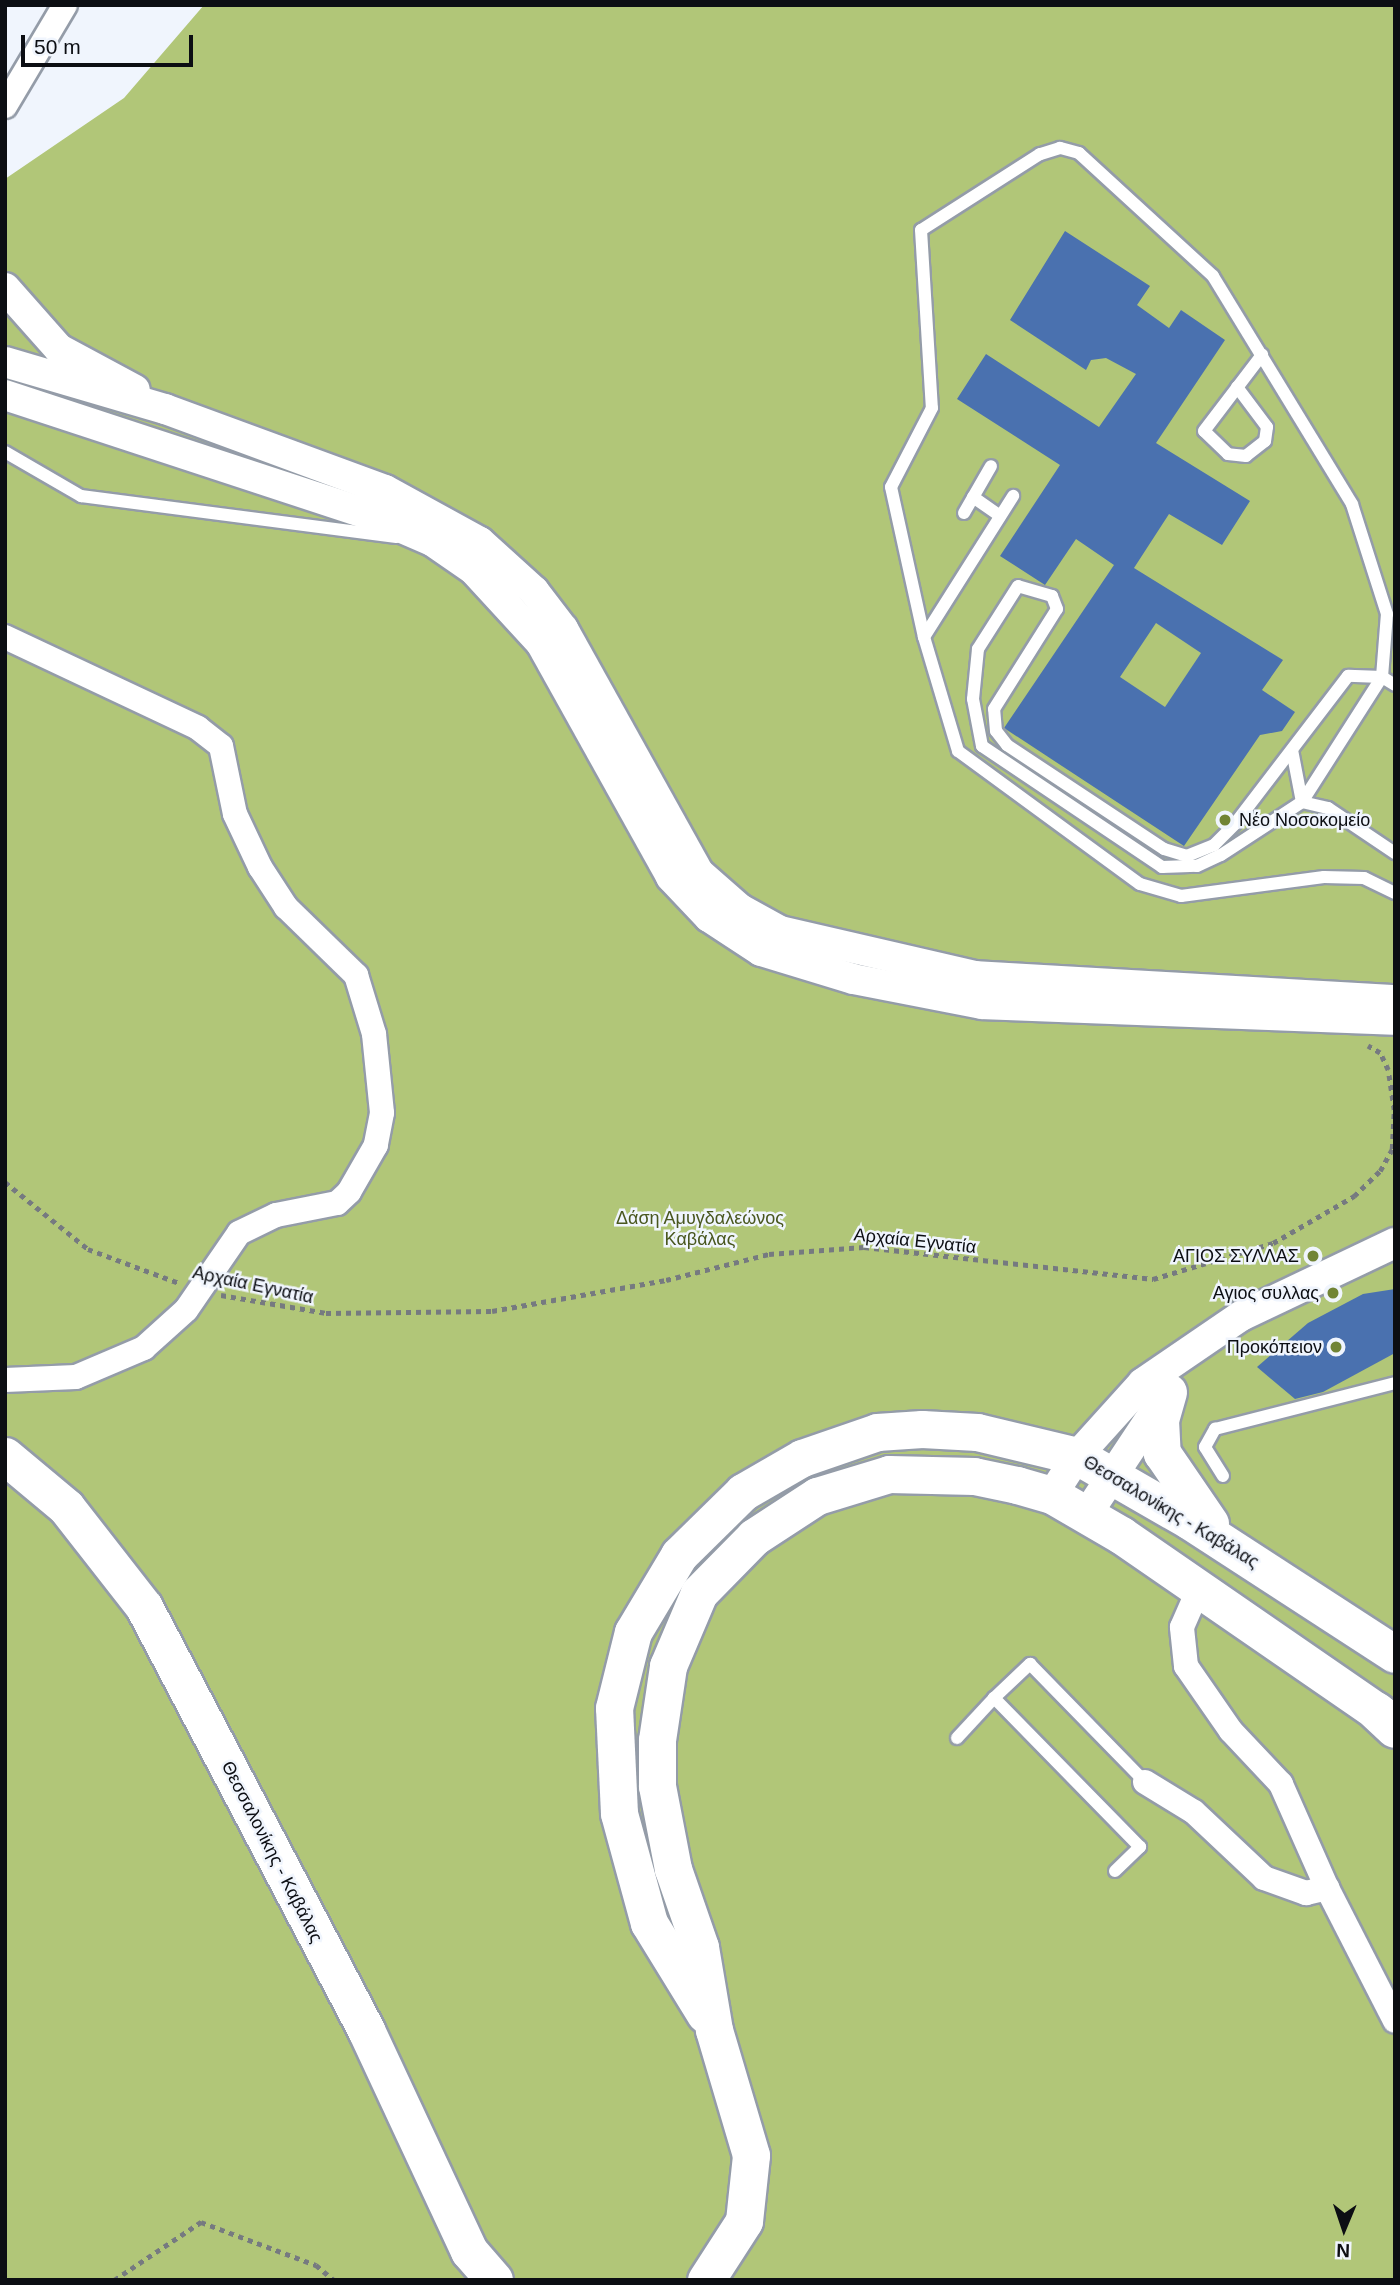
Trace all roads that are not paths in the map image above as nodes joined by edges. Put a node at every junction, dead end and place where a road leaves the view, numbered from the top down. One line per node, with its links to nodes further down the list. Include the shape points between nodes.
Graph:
1 (65, 5): 2 (street)
2 (5, 106)
3 (5, 288): 8 (street, via 59,349)
4 (1262, 355): 6 (lane); 17 (lane, via 1213,276 1079,153 1060,148 1040,154 921,230 932,408 891,487); 18 (lane, via 1352,503 1387,614)
5 (5, 362): 8 (street)
6 (1237, 387): 6 (lane, via 1204,430 1228,454 1245,456 1265,441 1267,428)
7 (5, 396): 15 (street)
8 (165, 409): 26 (street, via 397,495 448,520 505,563 572,643 694,867 728,900 780,931 975,976)
9 (5, 452): 15 (lane, via 81,496)
10 (990, 466): 12 (lane)
11 (1013, 496): 14 (lane)
12 (973, 497): 13 (lane); 14 (lane)
13 (964, 513)
14 (1000, 516): 17 (lane)
15 (430, 541): 27 (street, via 490,584 541,643 671,877 709,916 761,951 853,979 982,1004)
16 (5, 637): 32 (street, via 198,728 220,746 235,814 260,867 293,915 349,964 369,1008 381,1129 356,1181 337,1203 276,1215 239,1233 201,1290 161,1335 105,1368 38,1382)
17 (924, 637): 25 (lane, via 958,751 1140,884 1181,896 1337,877 1364,878)
18 (1382, 677): 19 (lane); 20 (lane, via 1348,676); 21 (lane)
19 (1395, 685)
20 (1292, 750): 21 (lane); 22 (lane)
21 (1301, 802): 23 (lane); 24 (lane, via 1328,808)
22 (1235, 824): 23 (lane); 23 (lane, via 1214,845 1186,856 1164,849 1006,745 996,731 994,709 1057,609 1052,596 1018,586 978,649 974,699 982,746 1162,867 1196,866)
23 (1248, 833)
24 (1395, 853)
25 (1395, 893)
26 (1395, 1000)
27 (1312, 1014): 28 (street); 29 (street)
28 (1395, 1020)
29 (1395, 1038)
30 (1395, 1243): 31 (street, via 1241,1316)
31 (1186, 1358): 34 (street); 36 (street, via 1133,1391)
32 (5, 1380)
33 (1395, 1383): 38 (lane, via 1215,1429 1205,1447)
34 (1168, 1392): 37 (street); 41 (main road, via 1159,1435 1163,1453 1177,1482)
35 (5, 1456): 52 (main road, Θεσσαλονίκης - Καβάλας, via 74,1515 144,1607 366,2031 469,2251)
36 (1077, 1456): 37 (main road, Θεσσαλονίκης - Καβάλας); 39 (street); 51 (main road, Θεσσαλονίκης - Καβάλας, via 977,1433 922,1429 840,1443 771,1475 726,1505 651,1597 621,1667 614,1707 619,1813 649,1923)
37 (1110, 1474): 40 (street); 41 (main road, Θεσσαλονίκης - Καβάλας)
38 (1223, 1476)
39 (1052, 1495): 40 (main road, Θεσσαλονίκης - Καβάλας); 51 (main road, Θεσσαλονίκης - Καβάλας, via 937,1473 850,1482 786,1513 699,1592 667,1666 657,1786 673,1869 700,1947)
40 (1087, 1514): 42 (main road, Θεσσαλονίκης - Καβάλας)
41 (1232, 1547): 43 (main road, Θεσσαλονίκης - Καβάλας)
42 (1200, 1586): 45 (main road, Θεσσαλονίκης - Καβάλας); 49 (street, via 1182,1627 1186,1666 1231,1731 1281,1784)
43 (1395, 1654)
44 (994, 1698): 46 (lane); 47 (lane, via 1030,1664); 48 (lane, via 1140,1847)
45 (1389, 1722)
46 (957, 1738)
47 (1145, 1782): 49 (street, via 1194,1812 1264,1878 1306,1894)
48 (1115, 1871)
49 (1327, 1888): 50 (street)
50 (1395, 2021)
51 (714, 2030): 53 (main road, Θεσσαλονίκης - Καβάλας, via 749,2139 752,2172 737,2237)
52 (494, 2280)
53 (706, 2280)

